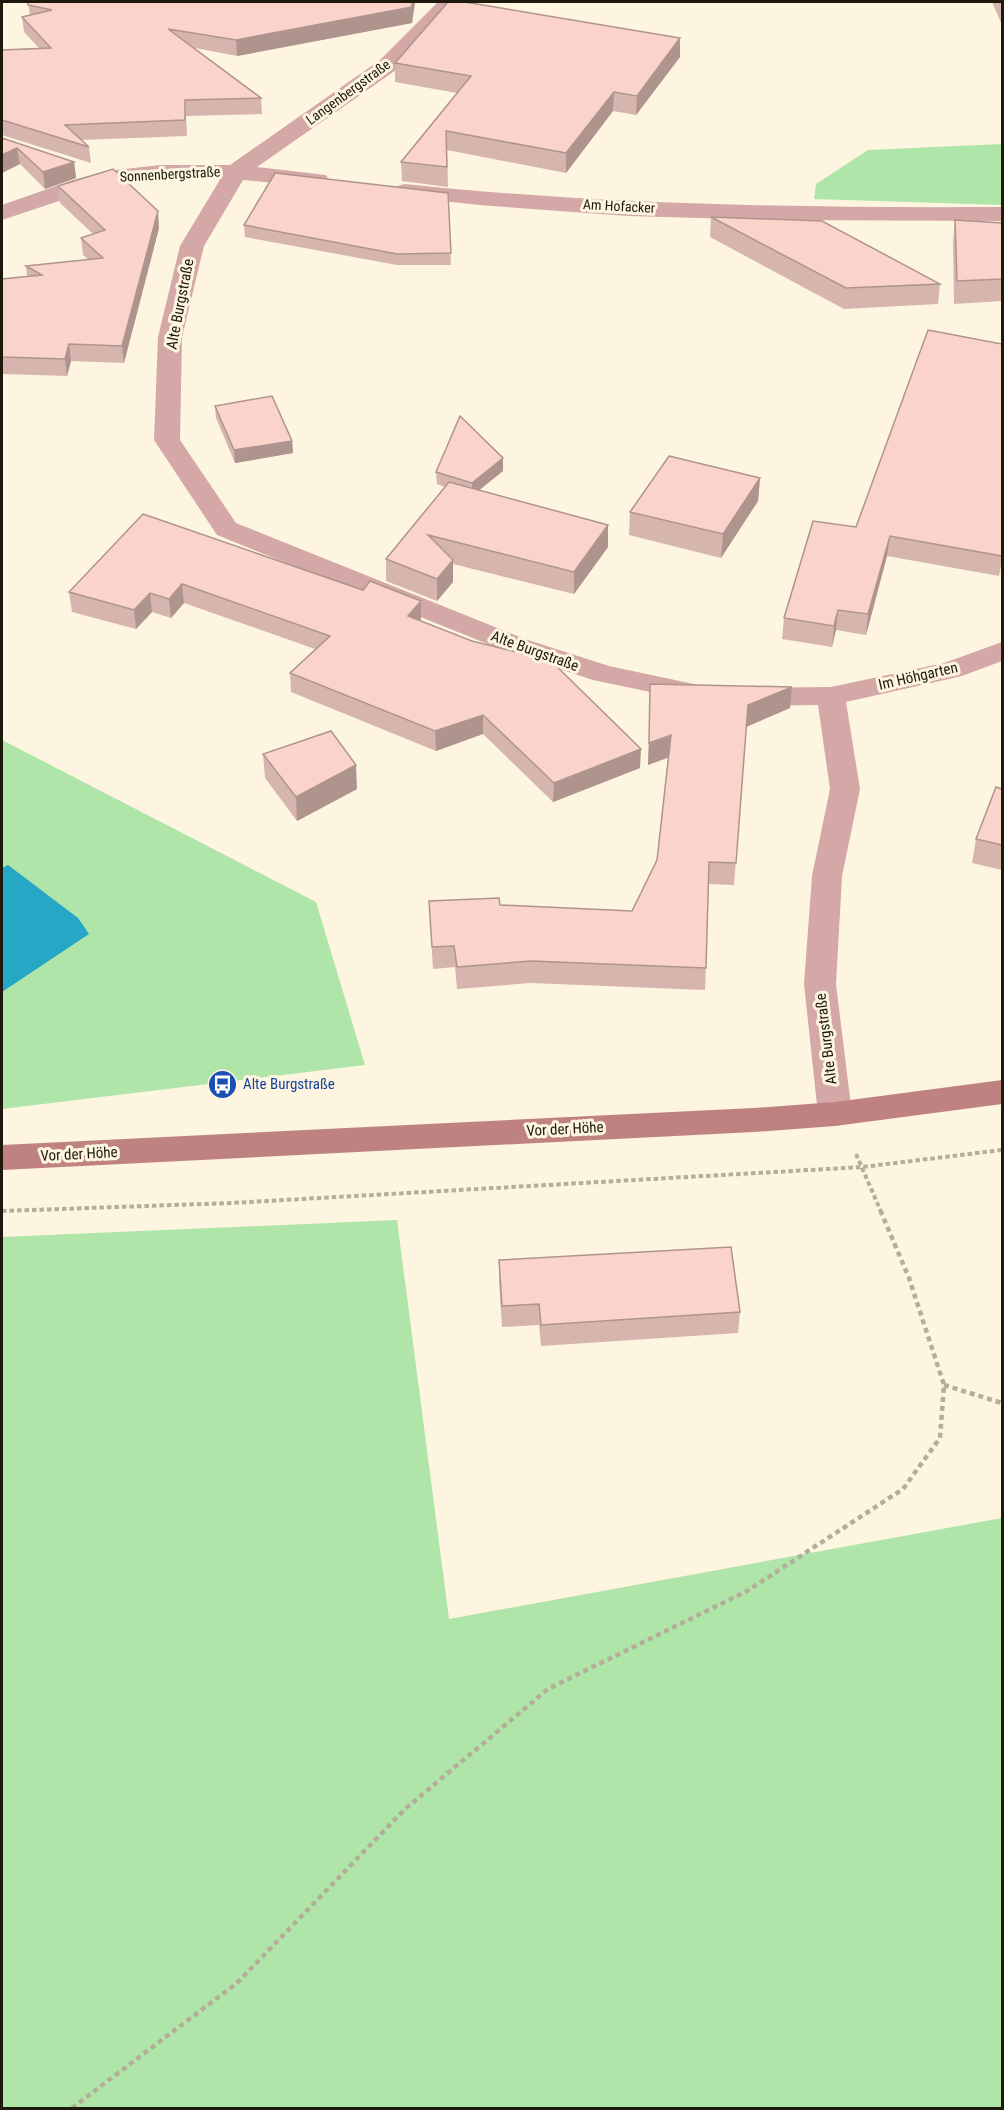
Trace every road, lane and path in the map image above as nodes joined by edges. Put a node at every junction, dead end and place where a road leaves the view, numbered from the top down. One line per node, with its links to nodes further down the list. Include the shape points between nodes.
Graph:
1 (449, 2): 3 (street, Langenbergstraße, via 388,65)
2 (64, 164): 4 (street)
3 (237, 171): 4 (street, Sonnenbergstraße, via 179,171); 5 (street); 10 (street, Alte Burgstraße, via 192,246 170,337 167,440 226,529 515,645 603,674 675,690 759,698)
4 (105, 178): 7 (street, Sonnenbergstraße)
5 (340, 183)
6 (386, 188): 8 (street, Am Hofacker, via 467,198 777,215)
7 (2, 213)
8 (1002, 214)
9 (1002, 651): 10 (street, Im Höhgarten, via 952,670)
10 (831, 696): 12 (street, Alte Burgstraße, via 845,789 827,876 820,984)
11 (1002, 1092): 12 (main road, Vor der Höhe)
12 (835, 1113): 14 (main road, Vor der Höhe); 15 (path)
13 (1002, 1150): 15 (path)
14 (2, 1158)
15 (862, 1167): 16 (path, via 232,1203); 17 (path, via 909,1278)
16 (2, 1211)
17 (944, 1385): 18 (path); 19 (path, via 940,1438 903,1489 747,1591 548,1689 405,1809 237,1983)
18 (1002, 1403)
19 (72, 2109)

